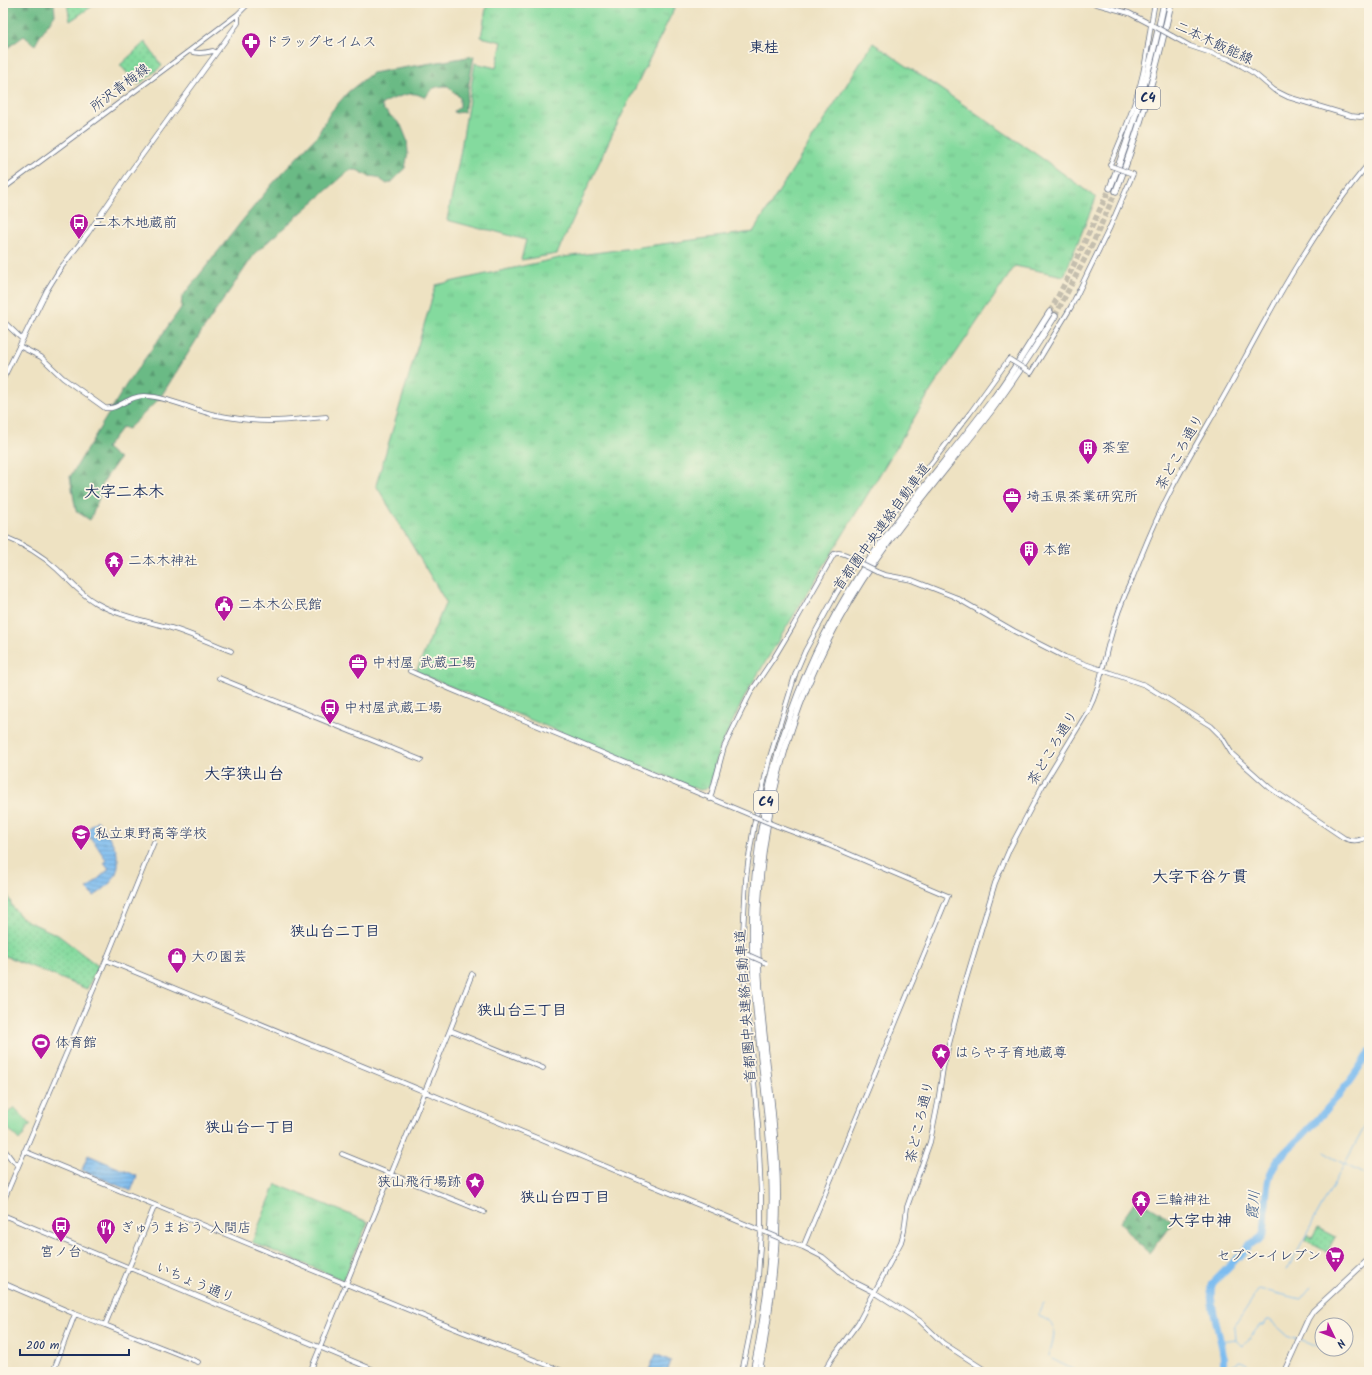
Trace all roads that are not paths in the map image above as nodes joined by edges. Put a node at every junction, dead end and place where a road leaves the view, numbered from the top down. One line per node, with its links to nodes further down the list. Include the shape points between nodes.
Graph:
1 (249, 3): 6 (street, 所沢青梅線)
2 (1093, 3): 7 (street, 二本木飯能線, via 1129,13)
3 (1155, 3): 7 (street)
4 (1164, 3): 12 (highway, C4, via 1143,92)
5 (1171, 3): 14 (highway, C4, via 1149,94)
6 (238, 14): 8 (street, 所沢青梅線); 9 (street, via 238,23)
7 (1152, 25): 10 (street, 二本木飯能線, bridge, via 1190,46 1229,59 1288,97 1351,116); 23 (street, bridge, via 1141,79 1110,165 1131,174 1110,227 1071,307 1031,372 1009,359)
8 (188, 51): 9 (street); 13 (street, 所沢青梅線)
9 (216, 53): 18 (street, via 60,269)
10 (1369, 116)
11 (1369, 163): 25 (street, 茶どころ通り, via 1338,201 1319,230 1172,488 1129,584)
12 (1110, 188)
13 (3, 189)
14 (1116, 191)
15 (1050, 312): 64 (highway, 首都圏中央連絡自動車道 / C4, via 995,397 885,538 847,594 806,673 777,756 759,839 752,912 754,993 772,1178 770,1263 760,1342)
16 (1055, 316): 65 (highway, 首都圏中央連絡自動車道 / C4, via 1004,393 890,541 852,597 820,656 795,715 782,757 764,839 758,913 760,993 774,1131 778,1221 771,1302)
17 (3, 321): 18 (street)
18 (22, 339): 19 (street)
19 (19, 346): 20 (street); 21 (street, via 41,356 63,378 109,409 130,399 145,396 215,415 251,420)
20 (3, 379)
21 (326, 417)
22 (3, 536): 24 (street, via 44,557 80,592 104,607)
23 (858, 562): 25 (street, bridge, via 877,572 912,580 955,597 1014,632 1058,654); 29 (street, via 842,553 834,554 775,656 752,690 724,747); 32 (street, via 820,622 798,666 774,740 750,844 746,879)
24 (231, 651)
25 (1102, 670): 30 (street, via 1145,685 1208,724 1221,736 1232,754 1270,788 1344,838 1356,841); 54 (street, 茶どころ通り, via 1088,711 1043,785 995,883 962,993 943,1068 930,1142 907,1207 904,1231 896,1252)
26 (410, 671): 29 (street)
27 (220, 678): 28 (street)
28 (421, 760)
29 (710, 799): 49 (street, bridge, via 948,896)
30 (1369, 836)
31 (154, 842): 33 (street)
32 (744, 953): 34 (street, bridge); 48 (street, via 758,1124)
33 (106, 960): 38 (street); 40 (street)
34 (767, 963)
35 (472, 974): 36 (street)
36 (450, 1030): 37 (street); 38 (street)
37 (543, 1068)
38 (425, 1092): 43 (street); 48 (street)
39 (3, 1148): 42 (street)
40 (24, 1151): 42 (street); 45 (street)
41 (342, 1154): 43 (street)
42 (18, 1165): 44 (street)
43 (392, 1174): 46 (street); 53 (street)
44 (3, 1202)
45 (155, 1205): 51 (street); 53 (street)
46 (484, 1212)
47 (3, 1215): 51 (street, いちょう通り)
48 (763, 1231): 49 (street, bridge); 63 (street, via 752,1323)
49 (803, 1247): 54 (street, via 823,1257 850,1280)
50 (1369, 1259): 68 (main road, via 1313,1311)
51 (129, 1267): 56 (street); 57 (street, いちょう通り)
52 (3, 1283): 55 (street)
53 (346, 1284): 57 (street); 62 (street)
54 (874, 1292): 66 (street, 茶どころ通り, via 858,1323); 67 (street, via 920,1321 943,1343)
55 (75, 1314): 56 (street); 59 (street)
56 (105, 1325): 58 (street)
57 (320, 1348): 60 (street); 61 (street, いちょう通り)
58 (198, 1362)
59 (53, 1372)
60 (310, 1372)
61 (379, 1372)
62 (565, 1372)
63 (742, 1372)
64 (753, 1372)
65 (759, 1372)
66 (824, 1372)
67 (988, 1372)
68 (1284, 1372)

